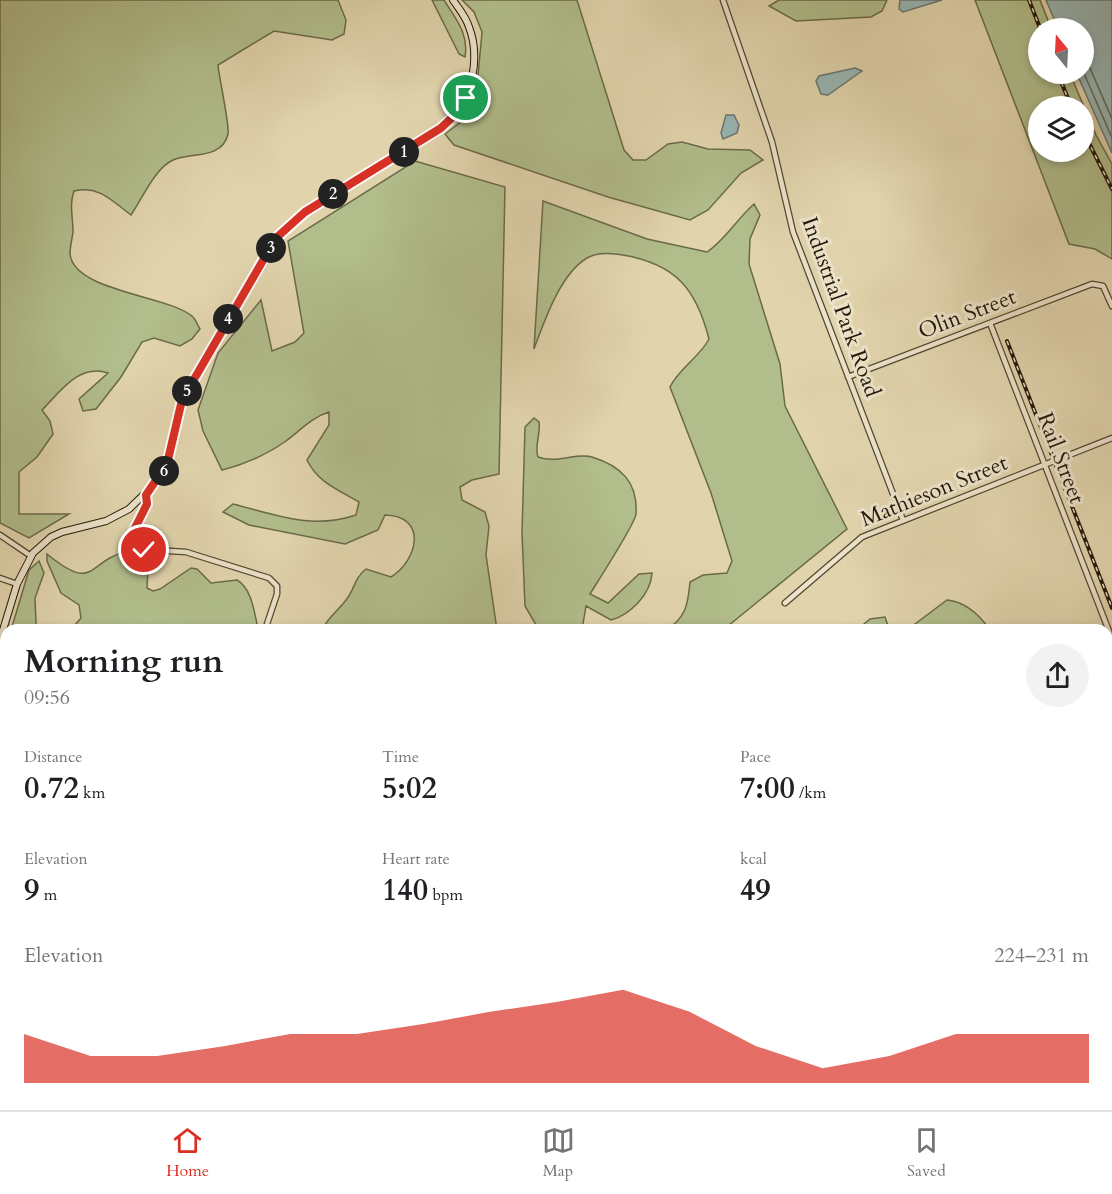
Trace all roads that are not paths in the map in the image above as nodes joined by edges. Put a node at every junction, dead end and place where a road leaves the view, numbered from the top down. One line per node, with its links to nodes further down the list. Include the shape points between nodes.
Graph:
1 (453, 0): 8 (street, via 470,29 474,51 469,91 459,111 434,133 284,229 182,400 167,464)
2 (723, 0): 5 (street, Industrial Park Road, via 772,141 793,232)
3 (1112, 306): 4 (street, Olin Street, via 1099,284)
4 (990, 323): 5 (street, Olin Street); 7 (street, Rail Street)
5 (848, 376): 9 (street, Industrial Park Road)
6 (1112, 438): 7 (street, Mathieson Street)
7 (1045, 463): 9 (street, Mathieson Street); 17 (street, Rail Street)
8 (146, 495): 11 (street, via 117,517 51,537); 16 (street, via 147,504 132,534 131,542 136,549 186,552 269,578 277,586 277,594)
9 (903, 520): 14 (street, Mathieson Street, via 862,537)
10 (0, 535): 11 (street)
11 (31, 556): 13 (street)
12 (0, 578): 13 (street)
13 (17, 584): 15 (street)
14 (785, 603)
15 (5, 624)
16 (267, 624)
17 (1106, 624)

